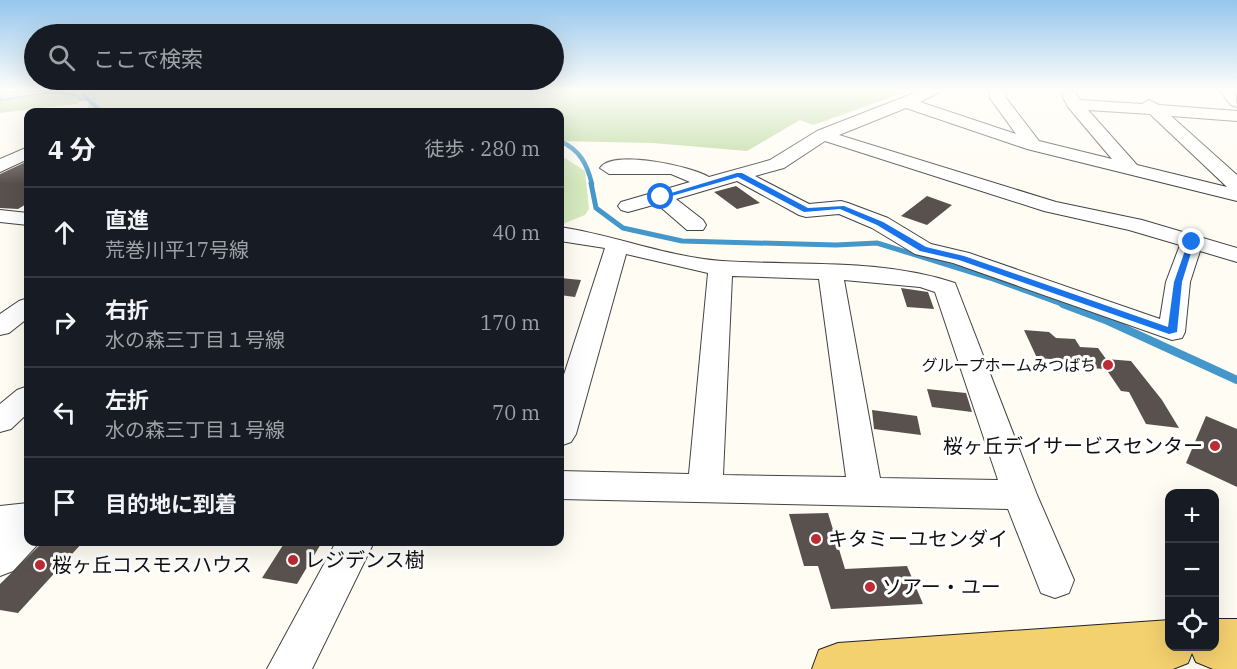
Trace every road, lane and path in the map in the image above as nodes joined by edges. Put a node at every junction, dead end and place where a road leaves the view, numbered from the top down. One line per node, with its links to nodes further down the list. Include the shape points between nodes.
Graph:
1 (859, 121): 6 (street)
2 (962, 121): 7 (street)
3 (1015, 121): 7 (street)
4 (1091, 121): 11 (street)
5 (1165, 121): 14 (street)
6 (823, 135): 12 (street, via 777,164); 20 (street, via 1051,207)
7 (1033, 145): 11 (street)
8 (24, 154): 9 (street)
9 (0, 166)
10 (609, 168): 13 (street, via 672,166)
11 (1130, 168): 15 (street)
12 (739, 175): 13 (street); 20 (street, via 806,211 841,207 880,223 923,249 961,258 1172,332 1178,282)
13 (707, 184): 16 (street)
14 (1237, 185)
15 (1237, 195)
16 (661, 197): 17 (street); 18 (street)
17 (628, 207)
18 (695, 225)
19 (564, 234): 21 (street, via 598,238)
20 (1192, 242): 22 (street)
21 (617, 245): 23 (street); 29 (street)
22 (1237, 255)
23 (720, 268): 24 (street); 31 (street)
24 (830, 272): 32 (street); 33 (street, via 923,280 946,288)
25 (24, 309): 26 (street)
26 (1, 325)
27 (24, 400): 28 (street)
28 (0, 421)
29 (564, 421)
30 (564, 485): 31 (street)
31 (705, 486): 32 (street)
32 (865, 490): 33 (street)
33 (1020, 495): 39 (street)
34 (24, 518): 35 (street)
35 (0, 521)
36 (24, 534): 38 (street)
37 (353, 546): 43 (street)
38 (0, 559)
39 (1055, 580)
40 (1219, 644): 41 (main road)
41 (1237, 644)
42 (1165, 645): 44 (main road)
43 (289, 669)
44 (837, 669)

